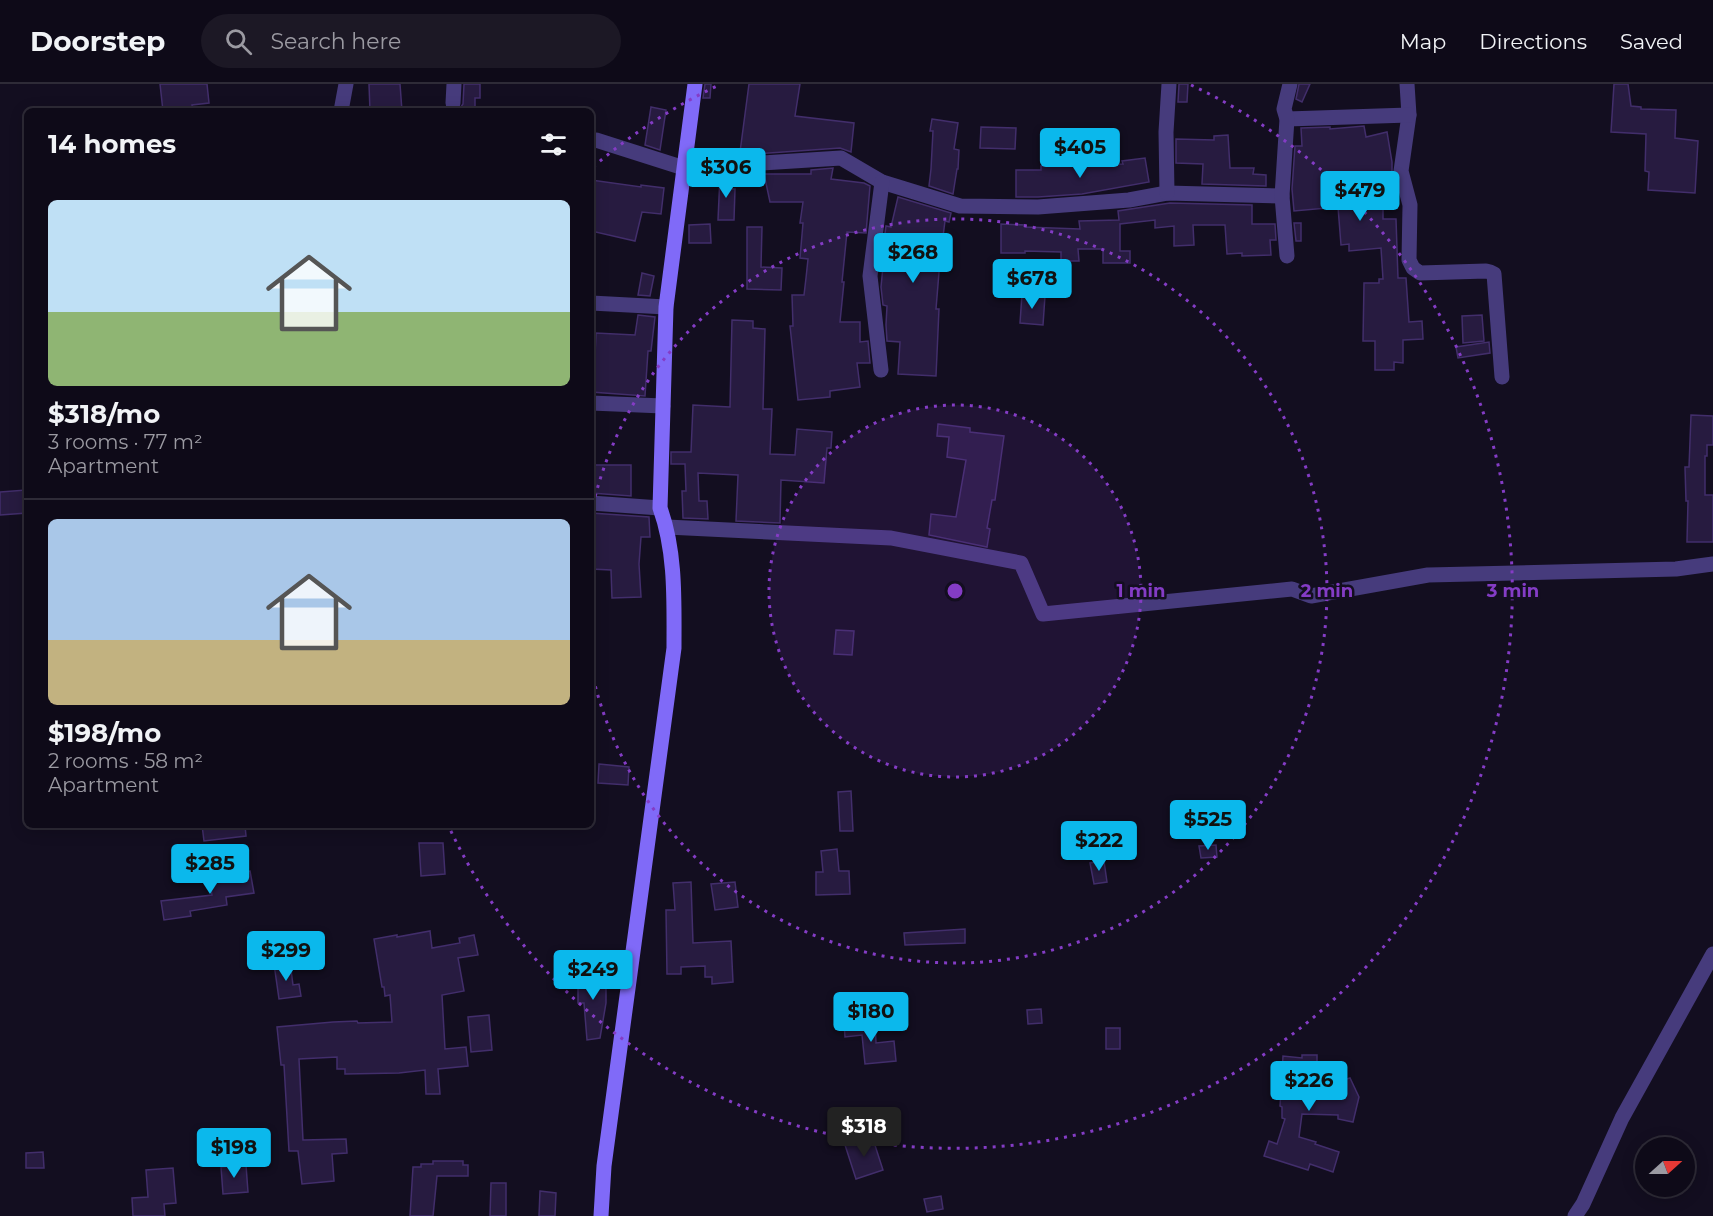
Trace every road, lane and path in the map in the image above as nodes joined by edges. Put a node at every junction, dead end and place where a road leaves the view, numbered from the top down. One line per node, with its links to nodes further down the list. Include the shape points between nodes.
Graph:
1 (346, 84): 8 (street)
2 (454, 84): 7 (street)
3 (695, 84): 12 (street)
4 (1169, 84): 14 (street)
5 (1290, 84): 10 (street, via 1284,109)
6 (1407, 84): 9 (street)
7 (453, 103)
8 (342, 108)
9 (1408, 116): 10 (street); 20 (street, via 1401,171 1410,205 1409,260 1420,273 1494,274)
10 (1287, 119): 15 (street)
11 (594, 140): 12 (street)
12 (684, 168): 13 (street, via 841,158); 18 (street)
13 (882, 182): 14 (street, via 960,206 1038,207); 19 (street, via 870,276)
14 (1167, 193): 15 (street)
15 (1282, 195): 16 (street)
16 (1287, 256)
17 (594, 303): 18 (street)
18 (666, 307): 22 (street)
19 (881, 370)
20 (1502, 377)
21 (594, 403): 22 (street)
22 (663, 406): 24 (street)
23 (594, 503): 24 (street)
24 (660, 508): 25 (street)
25 (667, 527): 26 (street, via 891,538 1021,563 1043,614 1292,589 1311,596 1428,575); 28 (street, via 674,591 674,648)
26 (1713, 564)
27 (1713, 954): 29 (street, via 1622,1118)
28 (600, 1216)
29 (1575, 1216)

